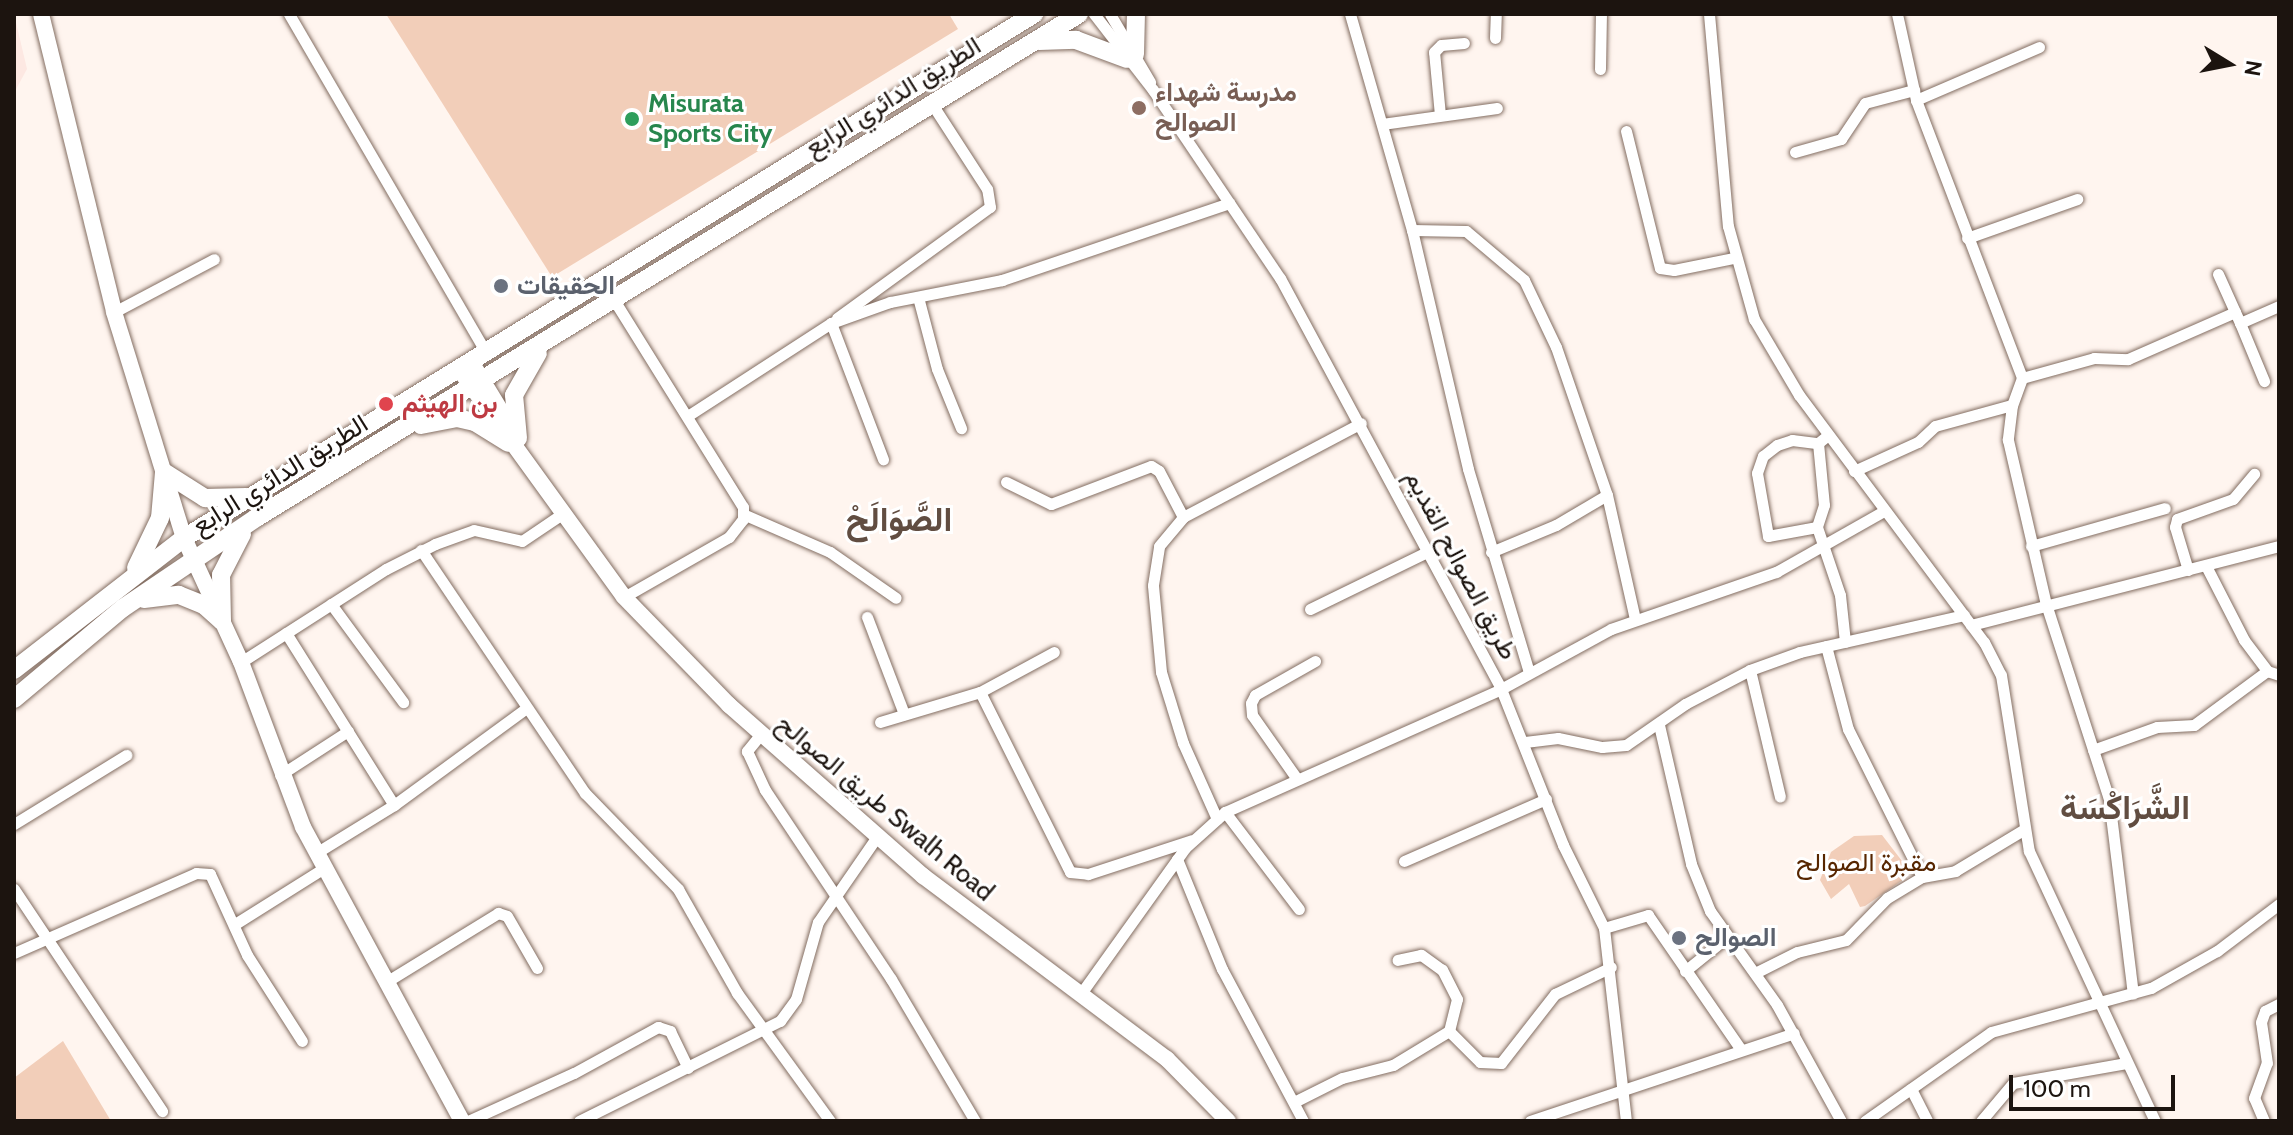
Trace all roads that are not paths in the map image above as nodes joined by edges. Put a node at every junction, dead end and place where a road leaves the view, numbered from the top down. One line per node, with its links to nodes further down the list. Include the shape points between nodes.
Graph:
1 (41, 14): 38 (street)
2 (289, 14): 42 (street)
3 (1021, 14): 14 (main road)
4 (1034, 14): 14 (main road, الطريق الدائري الرابع)
5 (1079, 14): 16 (main road, الطريق الدائري الرابع)
6 (1094, 14): 19 (street, طريق الصوالح القديم)
7 (1110, 14): 19 (street, طريق الصوالح القديم)
8 (1136, 14): 19 (main road)
9 (1350, 14): 25 (street)
10 (1496, 14): 15 (street)
11 (1601, 14): 20 (street)
12 (1709, 14): 32 (street)
13 (1897, 14): 21 (street)
14 (1008, 29): 42 (main road, الطريق الدائري الرابع)
15 (1495, 38)
16 (1033, 42): 19 (main road, via 1076,40); 22 (main road, الطريق الدائري الرابع)
17 (1464, 43): 24 (street, via 1441,45 1434,52)
18 (2039, 47): 21 (street)
19 (1131, 56): 29 (street, طريق الصوالح القديم)
20 (1600, 69)
21 (1915, 95): 27 (street, via 1865,103 1841,139); 31 (street)
22 (932, 104): 36 (main road, الطريق الدائري الرابع); 40 (street, via 987,189 990,207)
23 (1497, 108): 24 (street)
24 (1440, 115): 25 (street)
25 (1382, 124): 30 (street)
26 (1626, 131): 32 (street, via 1660,268)
27 (1795, 152)
28 (2077, 199): 31 (street)
29 (1229, 203): 35 (street, via 1002,280); 48 (street, طريق الصوالح القديم, via 1280,278)
30 (1412, 230): 58 (street, via 1466,231 1524,280 1556,347); 73 (street)
31 (1967, 238): 43 (street)
32 (1733, 258): 50 (street, via 1754,319)
33 (214, 259): 38 (street)
34 (2218, 274): 39 (street)
35 (918, 297): 40 (street); 49 (street, via 937,369)
36 (614, 300): 41 (main road, الطريق الدائري الرابع); 47 (street)
37 (2279, 306): 39 (street)
38 (114, 312): 55 (street)
39 (2238, 317): 43 (street, via 2128,359 2094,358); 44 (street)
40 (831, 323): 47 (street); 53 (street)
41 (549, 341): 45 (main road, الطريق الدائري الرابع); 52 (main road, via 518,381)
42 (472, 361): 45 (street, طريق الصوالح Swalh Road); 59 (main road, الطريق الدائري الرابع)
43 (2022, 378): 46 (street)
44 (2264, 381)
45 (477, 384): 51 (main road, الطريق الدائري الرابع); 52 (street, طريق الصوالح Swalh Road)
46 (2012, 405): 54 (street, via 1935,426 1918,442); 68 (street, via 2008,440)
47 (689, 415): 63 (street, via 740,497)
48 (1361, 423): 64 (street); 72 (street, طريق الصوالح القديم)
49 (961, 428)
50 (1823, 439): 54 (street); 66 (street, via 1824,505); 66 (street, via 1777,445 1763,456 1757,473 1768,536)
51 (385, 440): 52 (main road, via 457,418); 65 (main road, الطريق الدائري الرابع)
52 (513, 441): 62 (street, طريق الصوالح Swalh Road)
53 (883, 459)
54 (1854, 471): 61 (street)
55 (164, 472): 59 (main road, via 205,498); 67 (street); 77 (main road, via 155,534)
56 (2254, 474): 76 (street, via 2233,499 2177,519)
57 (1006, 482): 64 (street, via 1051,504 1151,466 1159,471)
58 (1607, 495): 73 (street, via 1556,525); 85 (street)
59 (253, 496): 67 (main road, الطريق الدائري الرابع)
60 (2165, 508): 68 (street)
61 (1884, 511): 70 (street); 86 (street)
62 (562, 514): 71 (street, via 522,541 474,530); 78 (street, طريق الصوالح Swalh Road)
63 (743, 514): 78 (street, via 729,537); 79 (street, via 830,552)
64 (1183, 517): 116 (street, via 1166,532 1155,564 1159,654 1183,743)
65 (256, 518): 74 (main road, الطريق الدائري الرابع); 87 (main road, via 226,559 220,589)
66 (1817, 527): 70 (street)
67 (184, 538): 74 (street); 77 (main road, الطريق الدائري الرابع)
68 (2031, 546): 81 (street)
69 (2279, 546): 75 (street)
70 (1821, 548): 85 (street, via 1764,576); 89 (street, via 1840,595)
71 (421, 550): 80 (street); 102 (street)
72 (1427, 552): 83 (street); 98 (street, طريق الصوالح القديم)
73 (1491, 552): 96 (street)
74 (193, 561): 82 (main road, الطريق الدائري الرابع); 87 (street)
75 (2206, 566): 76 (street); 97 (street, via 2244,640)
76 (2188, 570): 81 (street)
77 (128, 579): 94 (main road, الطريق الدائري الرابع)
78 (624, 597): 107 (street, طريق الصوالح Swalh Road)
79 (896, 598)
80 (331, 604): 88 (street); 101 (street)
81 (2046, 604): 86 (street); 109 (street)
82 (123, 608): 87 (main road, via 155,596 179,595 204,605); 100 (main road, الطريق الدائري الرابع)
83 (1310, 609)
84 (867, 617): 103 (street)
85 (1635, 619): 96 (street)
86 (1968, 620): 89 (street); 118 (street, via 2001,675)
87 (222, 621): 93 (street)
88 (286, 633): 93 (street); 106 (street)
89 (1845, 642): 90 (street)
90 (1826, 646): 95 (street); 124 (street, via 1848,729)
91 (1054, 652): 99 (street)
92 (1315, 661): 112 (street, via 1255,695 1251,703 1252,715)
93 (241, 662): 111 (street)
94 (14, 670)
95 (1750, 670): 105 (street, via 1685,704); 113 (street)
96 (1529, 672): 98 (street)
97 (2273, 673): 109 (street, via 2194,725 2157,727)
98 (1501, 689): 108 (street); 112 (street, طريق الصوالح القديم)
99 (980, 692): 103 (street); 120 (street, via 1070,872 1088,874)
100 (14, 699)
101 (403, 702)
102 (524, 710): 115 (street); 144 (street, via 585,793 678,889 737,993)
103 (904, 714): 104 (street)
104 (880, 722)
105 (1659, 725): 108 (street, via 1614,748 1558,738); 131 (street, via 1691,864)
106 (348, 731): 111 (street); 115 (street)
107 (760, 735): 119 (street, طريق الصوالح Swalh Road); 126 (street, via 747,751)
108 (1525, 742): 114 (street)
109 (2093, 750): 141 (street, via 2117,835)
110 (126, 755): 117 (street)
111 (280, 775): 122 (street)
112 (1297, 779): 116 (street, طريق الصوالح القديم)
113 (1780, 797)
114 (1546, 799): 123 (street); 130 (street)
115 (394, 805): 122 (street)
116 (1221, 816): 120 (street, طريق الصوالح القديم); 128 (street)
117 (14, 824)
118 (2023, 830): 124 (street, via 1955,871); 142 (street, via 2044,890)
119 (876, 838): 126 (street); 140 (street, طريق الصوالح Swalh Road)
120 (1192, 840): 121 (street, طريق الصوالح القديم)
121 (1177, 859): 140 (street, طريق الصوالح القديم); 153 (street, via 1222,969)
122 (320, 861): 129 (street); 139 (street)
123 (1404, 861)
124 (1922, 877): 138 (street, via 1878,904 1846,940 1797,952)
125 (14, 889): 132 (street)
126 (832, 896): 144 (street, via 818,922 796,999); 158 (street, via 891,979)
127 (2279, 904): 141 (street, via 2184,972)
128 (1299, 909)
129 (235, 924): 132 (street, via 216,878 203,872); 147 (street, via 247,955)
130 (1604, 928): 135 (street); 137 (street, via 1646,914)
131 (1727, 937): 137 (street); 138 (street)
132 (48, 939): 133 (street); 154 (street)
133 (14, 953)
134 (1398, 960): 145 (street, via 1421,955 1442,970 1457,999)
135 (1611, 967): 145 (street, via 1555,994 1501,1063 1480,1062); 152 (street)
136 (537, 968): 139 (street, via 507,916 498,913)
137 (1685, 971): 148 (street)
138 (1755, 973): 146 (street)
139 (386, 982): 155 (street)
140 (1082, 992): 159 (street, طريق الصوالح Swalh Road, via 1167,1059)
141 (2133, 994): 142 (street)
142 (2097, 1001): 149 (street); 151 (street, via 1991,1032)
143 (2279, 1004): 168 (street, via 2265,1011 2261,1022 2267,1063 2254,1098)
144 (768, 1030): 150 (street); 157 (street)
145 (1449, 1031): 153 (street, via 1393,1065 1342,1078)
146 (1794, 1033): 148 (street); 163 (street)
147 (302, 1041)
148 (1741, 1050): 152 (street)
149 (2126, 1063): 166 (street, via 2013,1083); 167 (street)
150 (688, 1068): 155 (street, via 670,1031 658,1027 574,1073); 156 (street)
151 (1911, 1089): 164 (street); 165 (street)
152 (1622, 1093): 161 (street); 162 (street)
153 (1296, 1101): 160 (street)
154 (162, 1111)
155 (465, 1121)
156 (579, 1121)
157 (830, 1121)
158 (975, 1121)
159 (1228, 1121)
160 (1303, 1121)
161 (1530, 1121)
162 (1626, 1121)
163 (1841, 1121)
164 (1865, 1121)
165 (1927, 1121)
166 (1981, 1121)
167 (2155, 1121)
168 (2264, 1121)

